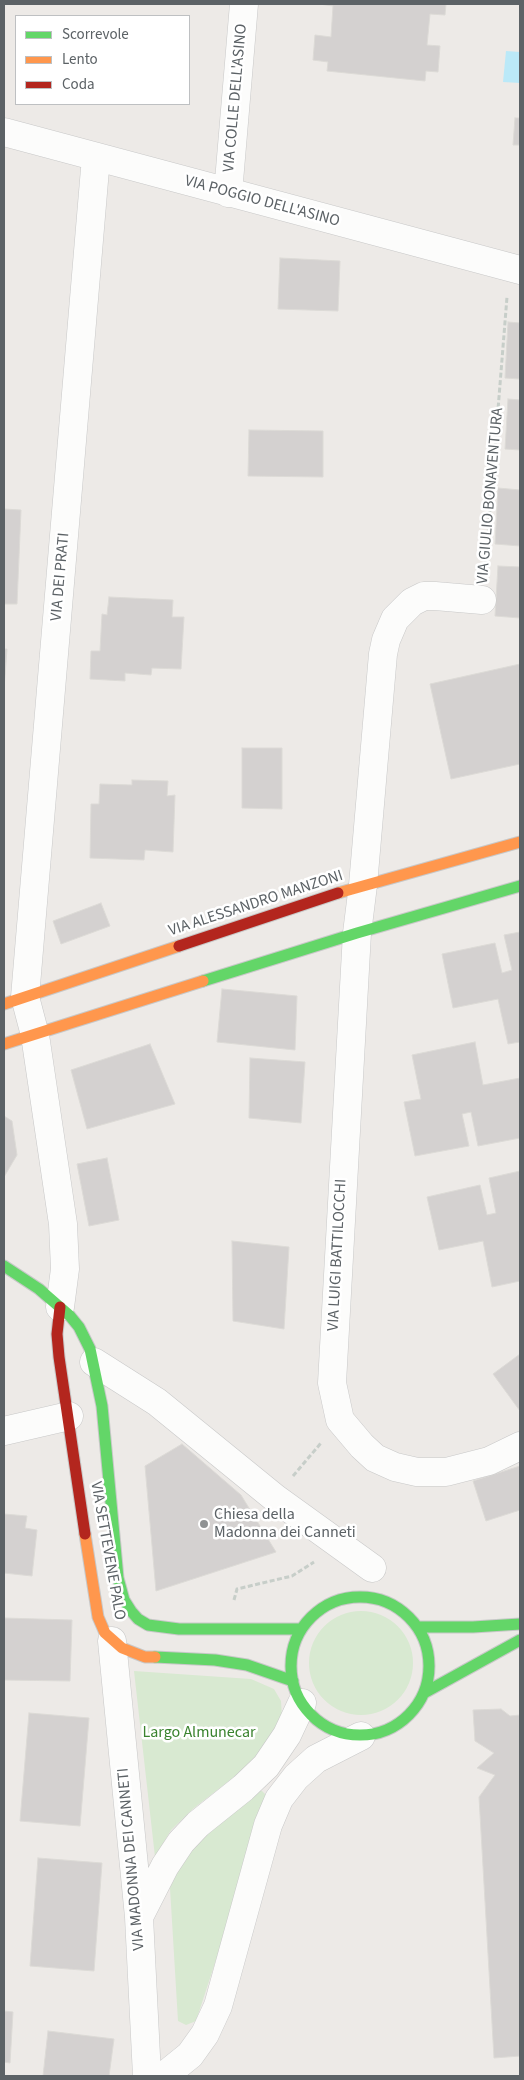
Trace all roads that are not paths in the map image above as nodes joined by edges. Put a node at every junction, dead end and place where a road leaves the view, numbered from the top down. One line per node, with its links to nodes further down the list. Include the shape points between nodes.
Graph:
1 (244, 4): 4 (street, VIA COLLE DELL'ASINO)
2 (4, 132): 3 (street, VIA POGGIO DELL'ASINO)
3 (96, 158): 4 (street, VIA POGGIO DELL'ASINO); 11 (street, VIA DEI PRATI)
4 (228, 193): 5 (street, VIA POGGIO DELL'ASINO)
5 (515, 269)
6 (482, 600): 8 (street, VIA GIULIO BONAVENTURA, via 424,596 402,609 394,619 383,654)
7 (520, 842): 8 (street, VIA ALESSANDRO MANZONI)
8 (363, 885): 10 (street, VIA LUIGI BATTILOCCHI); 11 (street, VIA ALESSANDRO MANZONI)
9 (520, 886): 10 (street)
10 (357, 933): 12 (street); 19 (street, VIA LUIGI BATTILOCCHI, via 332,1370 340,1420 375,1458 394,1467 417,1472 463,1469)
11 (14, 1000): 12 (street, VIA DEI PRATI)
12 (35, 1035): 13 (street); 15 (street, VIA DEI PRATI, via 65,1240)
13 (4, 1044)
14 (4, 1266): 15 (street, VIA SETTEVENE PALO)
15 (60, 1307): 16 (street, VIA SETTEVENE PALO, via 79,1327); 17 (street, VIA SETTEVENE PALO, via 57,1344)
16 (94, 1362): 20 (street, via 157,1402 275,1498); 23 (street, VIA SETTEVENE PALO, via 102,1406 118,1578 124,1600 138,1619 148,1625 179,1629)
17 (69, 1416): 18 (street); 25 (street, VIA SETTEVENE PALO, via 98,1617)
18 (4, 1431)
19 (520, 1446)
20 (362, 1560)
21 (520, 1624): 22 (street)
22 (417, 1627): 23 (street, via 390,1604 364,1597 332,1603); 27 (street, via 429,1655 430,1669)
23 (301, 1629): 26 (street, via 292,1652 291,1665)
24 (520, 1640): 27 (street)
25 (112, 1641): 26 (street, VIA SETTEVENE PALO, via 133,1654 145,1657 231,1662 262,1669); 29 (street, VIA MADONNA DEI CANNETI)
26 (297, 1692): 28 (street, via 309,1712 326,1726 344,1734); 29 (street, via 287,1735 266,1766 198,1824 177,1847)
27 (424, 1693): 28 (street, via 402,1722 376,1734)
28 (361, 1736): 31 (street, via 316,1759 279,1799 268,1825 218,2006 205,2034 190,2055)
29 (138, 1917): 30 (street, VIA MADONNA DEI CANNETI)
30 (146, 2076)
31 (164, 2076)

